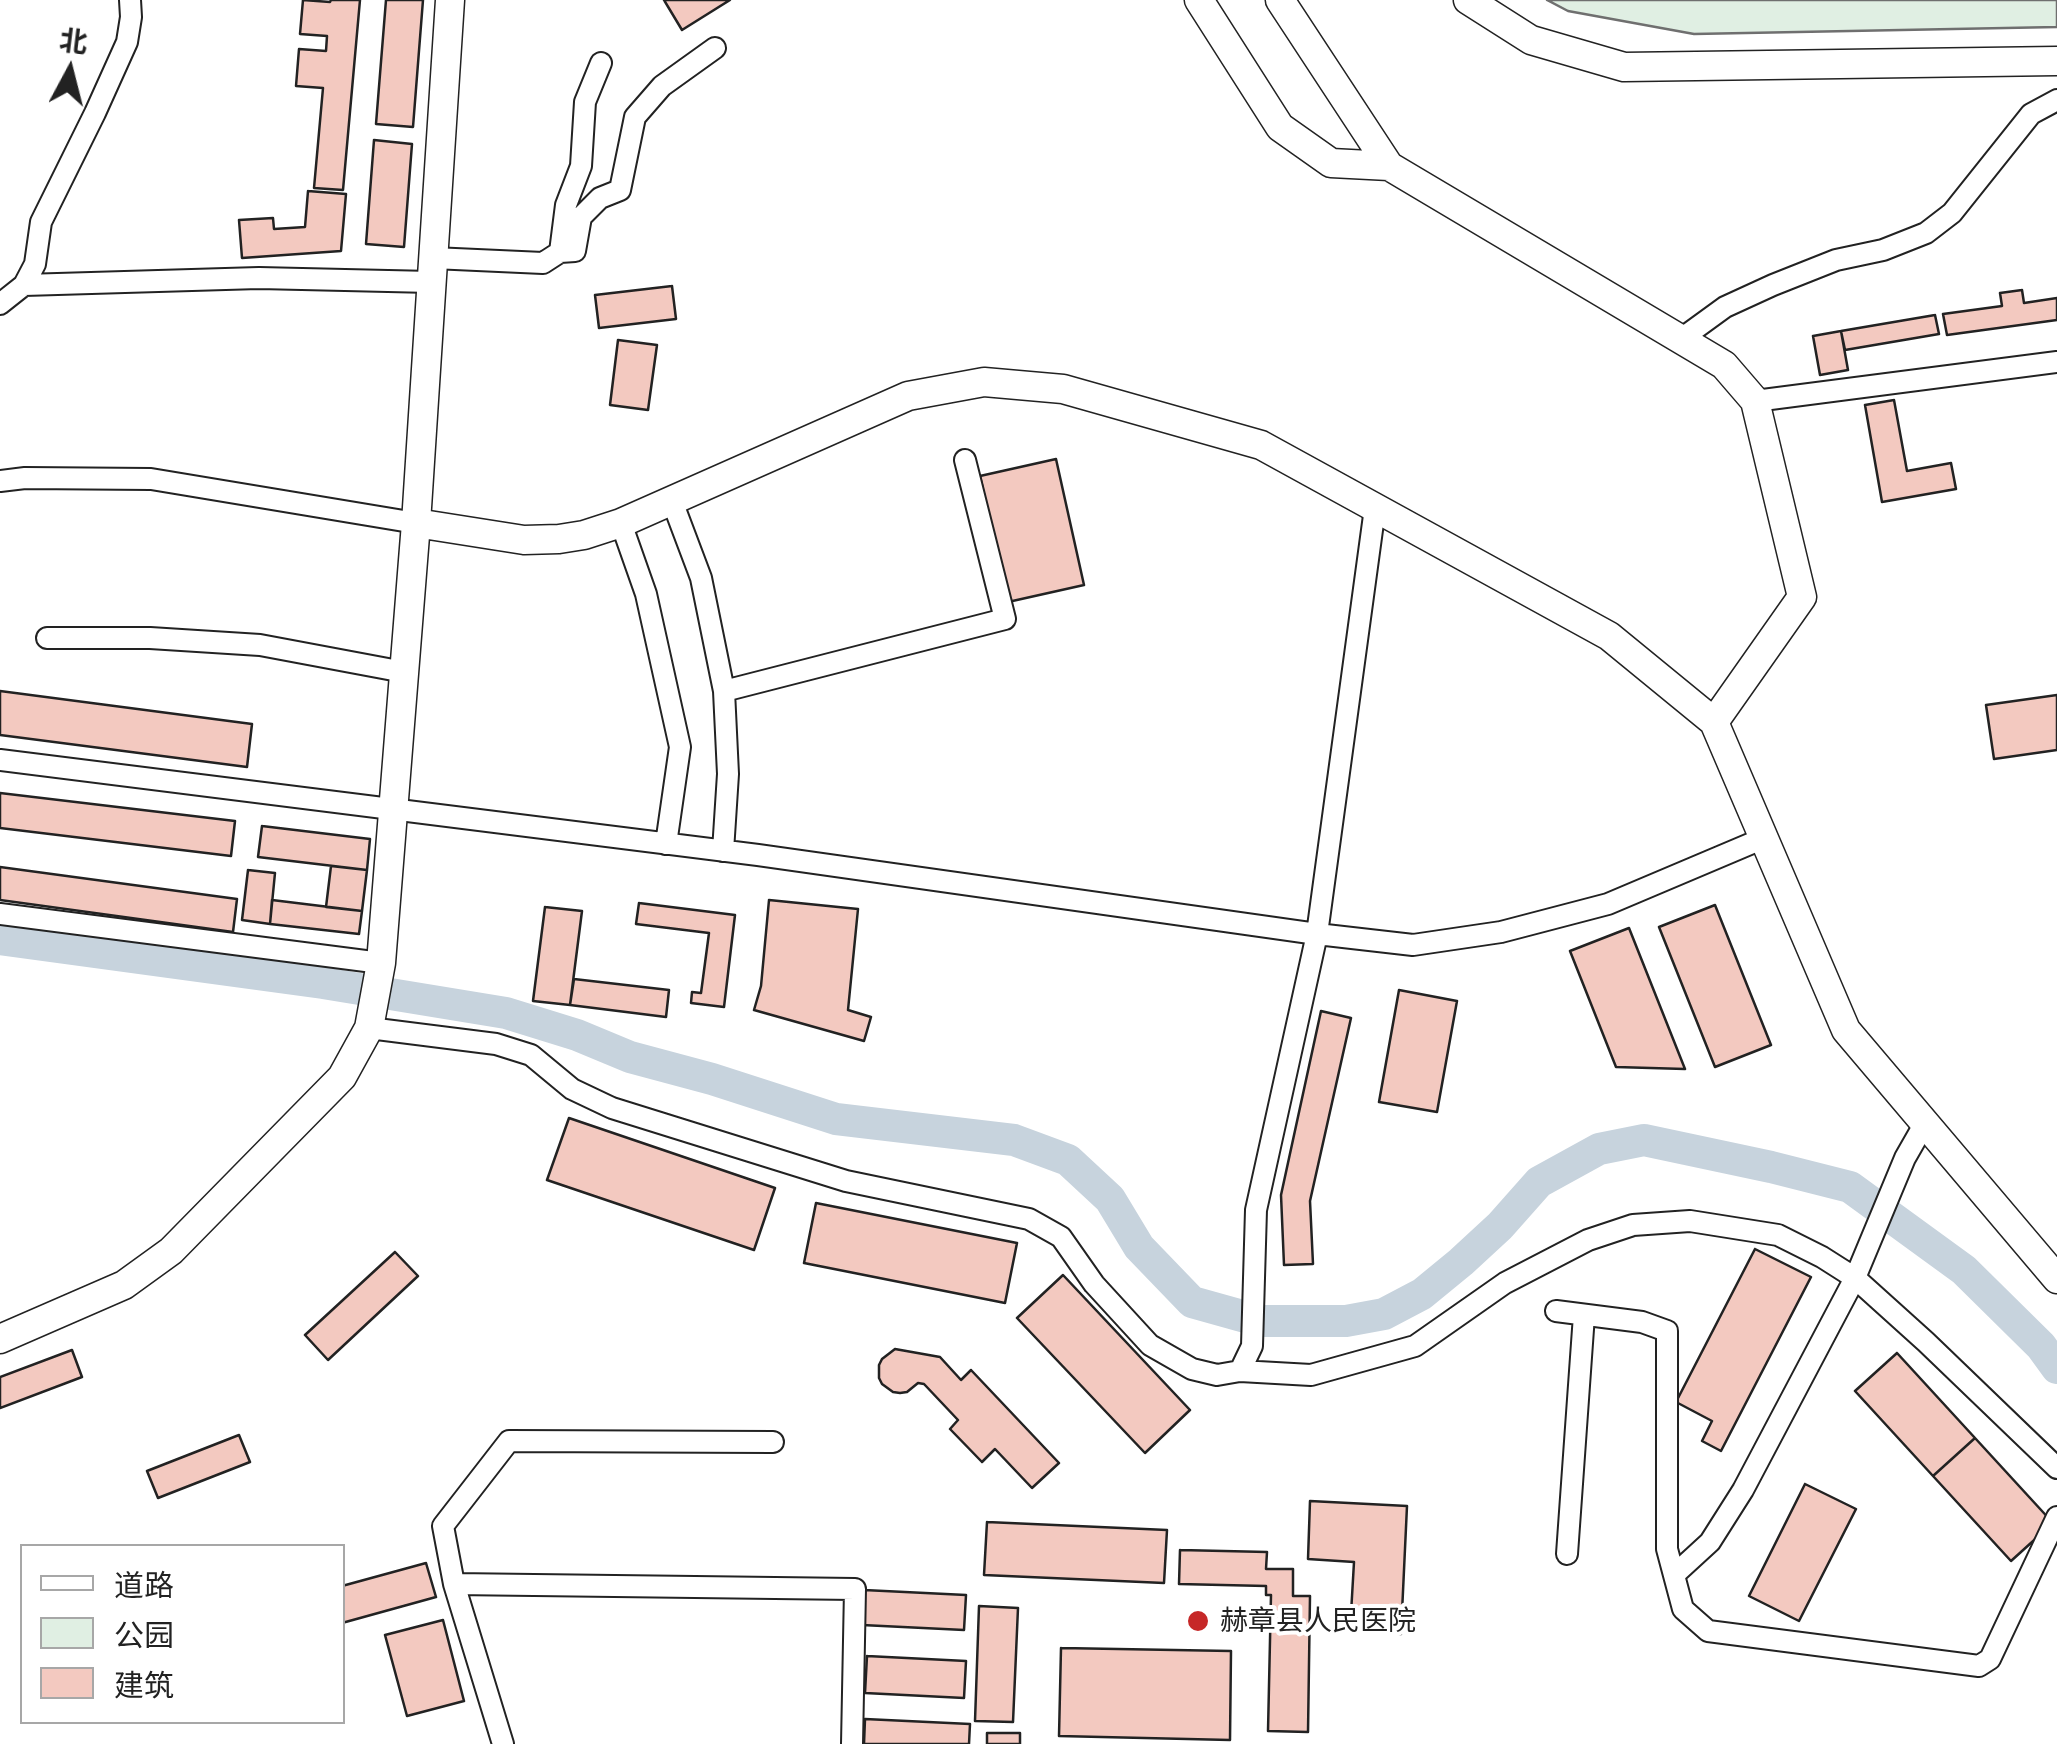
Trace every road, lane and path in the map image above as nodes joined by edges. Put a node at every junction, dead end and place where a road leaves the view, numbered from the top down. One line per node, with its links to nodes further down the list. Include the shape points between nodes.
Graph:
1 (130, 0): 13 (street, via 126,42 41,222)
2 (450, 0): 12 (main road)
3 (1200, 0): 10 (main road, via 1280,127 1331,163)
4 (1280, 0): 10 (main road)
5 (1468, 0): 7 (main road, via 1530,40 1624,67)
6 (715, 48): 11 (street, via 662,86 635,117 620,190 581,217 575,251)
7 (2057, 61)
8 (601, 63): 11 (street, via 586,102 581,166 566,205)
9 (2057, 100): 15 (street, via 2031,114 1952,213 1926,233 1773,285 1724,307)
10 (1389, 166): 15 (main road)
11 (560, 252): 12 (street, via 543,263)
12 (432, 270): 13 (street); 22 (main road)
13 (24, 286): 14 (street)
14 (0, 304)
15 (1680, 339): 17 (main road, via 1724,365)
16 (2057, 362): 17 (street)
17 (1755, 401): 27 (main road, via 1802,598)
18 (965, 460): 26 (street, via 1005,619)
19 (0, 482): 22 (street, via 151,479)
20 (672, 501): 21 (main road, via 908,396 984,382 1063,389 1261,446); 23 (main road); 26 (street, via 701,578)
21 (1375, 508): 27 (main road, via 1609,636); 34 (street)
22 (416, 523): 23 (main road, via 524,540 584,536); 25 (main road)
23 (622, 523): 31 (street, via 646,594 680,747)
24 (47, 638): 25 (street, via 260,645)
25 (404, 672): 29 (main road)
26 (724, 691): 32 (street)
27 (1714, 722): 30 (main road)
28 (0, 760): 29 (street)
29 (392, 811): 31 (street); 35 (main road)
30 (1764, 838): 34 (street, via 1608,904 1501,932 1413,945); 37 (main road, via 1846,1030)
31 (666, 844): 32 (street)
32 (723, 851): 34 (street)
33 (0, 914): 35 (street)
34 (1318, 934): 43 (street, via 1256,1210 1252,1346)
35 (380, 968): 36 (main road)
36 (371, 1017): 42 (main road, via 342,1076 171,1251 124,1285); 43 (street, via 532,1055 572,1090 612,1108 846,1182 1029,1220 1060,1237 1150,1345 1192,1369 1217,1376)
37 (1925, 1123): 38 (street); 39 (main road)
38 (1855, 1278): 43 (street, via 1778,1235 1690,1221 1633,1225 1504,1283 1415,1346 1311,1375); 45 (street); 48 (street, via 1744,1490 1710,1542)
39 (2057, 1279)
40 (1556, 1311): 41 (street)
41 (1584, 1315): 47 (street); 48 (street, via 1667,1331 1667,1550)
42 (0, 1339)
43 (1240, 1372)
44 (774, 1442): 49 (street, via 509,1441 443,1526)
45 (2057, 1468)
46 (2057, 1517): 48 (street, via 1990,1659 1980,1666 1708,1631 1684,1609)
47 (1567, 1554)
48 (1674, 1576)
49 (454, 1584): 50 (street); 51 (street, via 855,1589)
50 (503, 1744)
51 (852, 1744)

